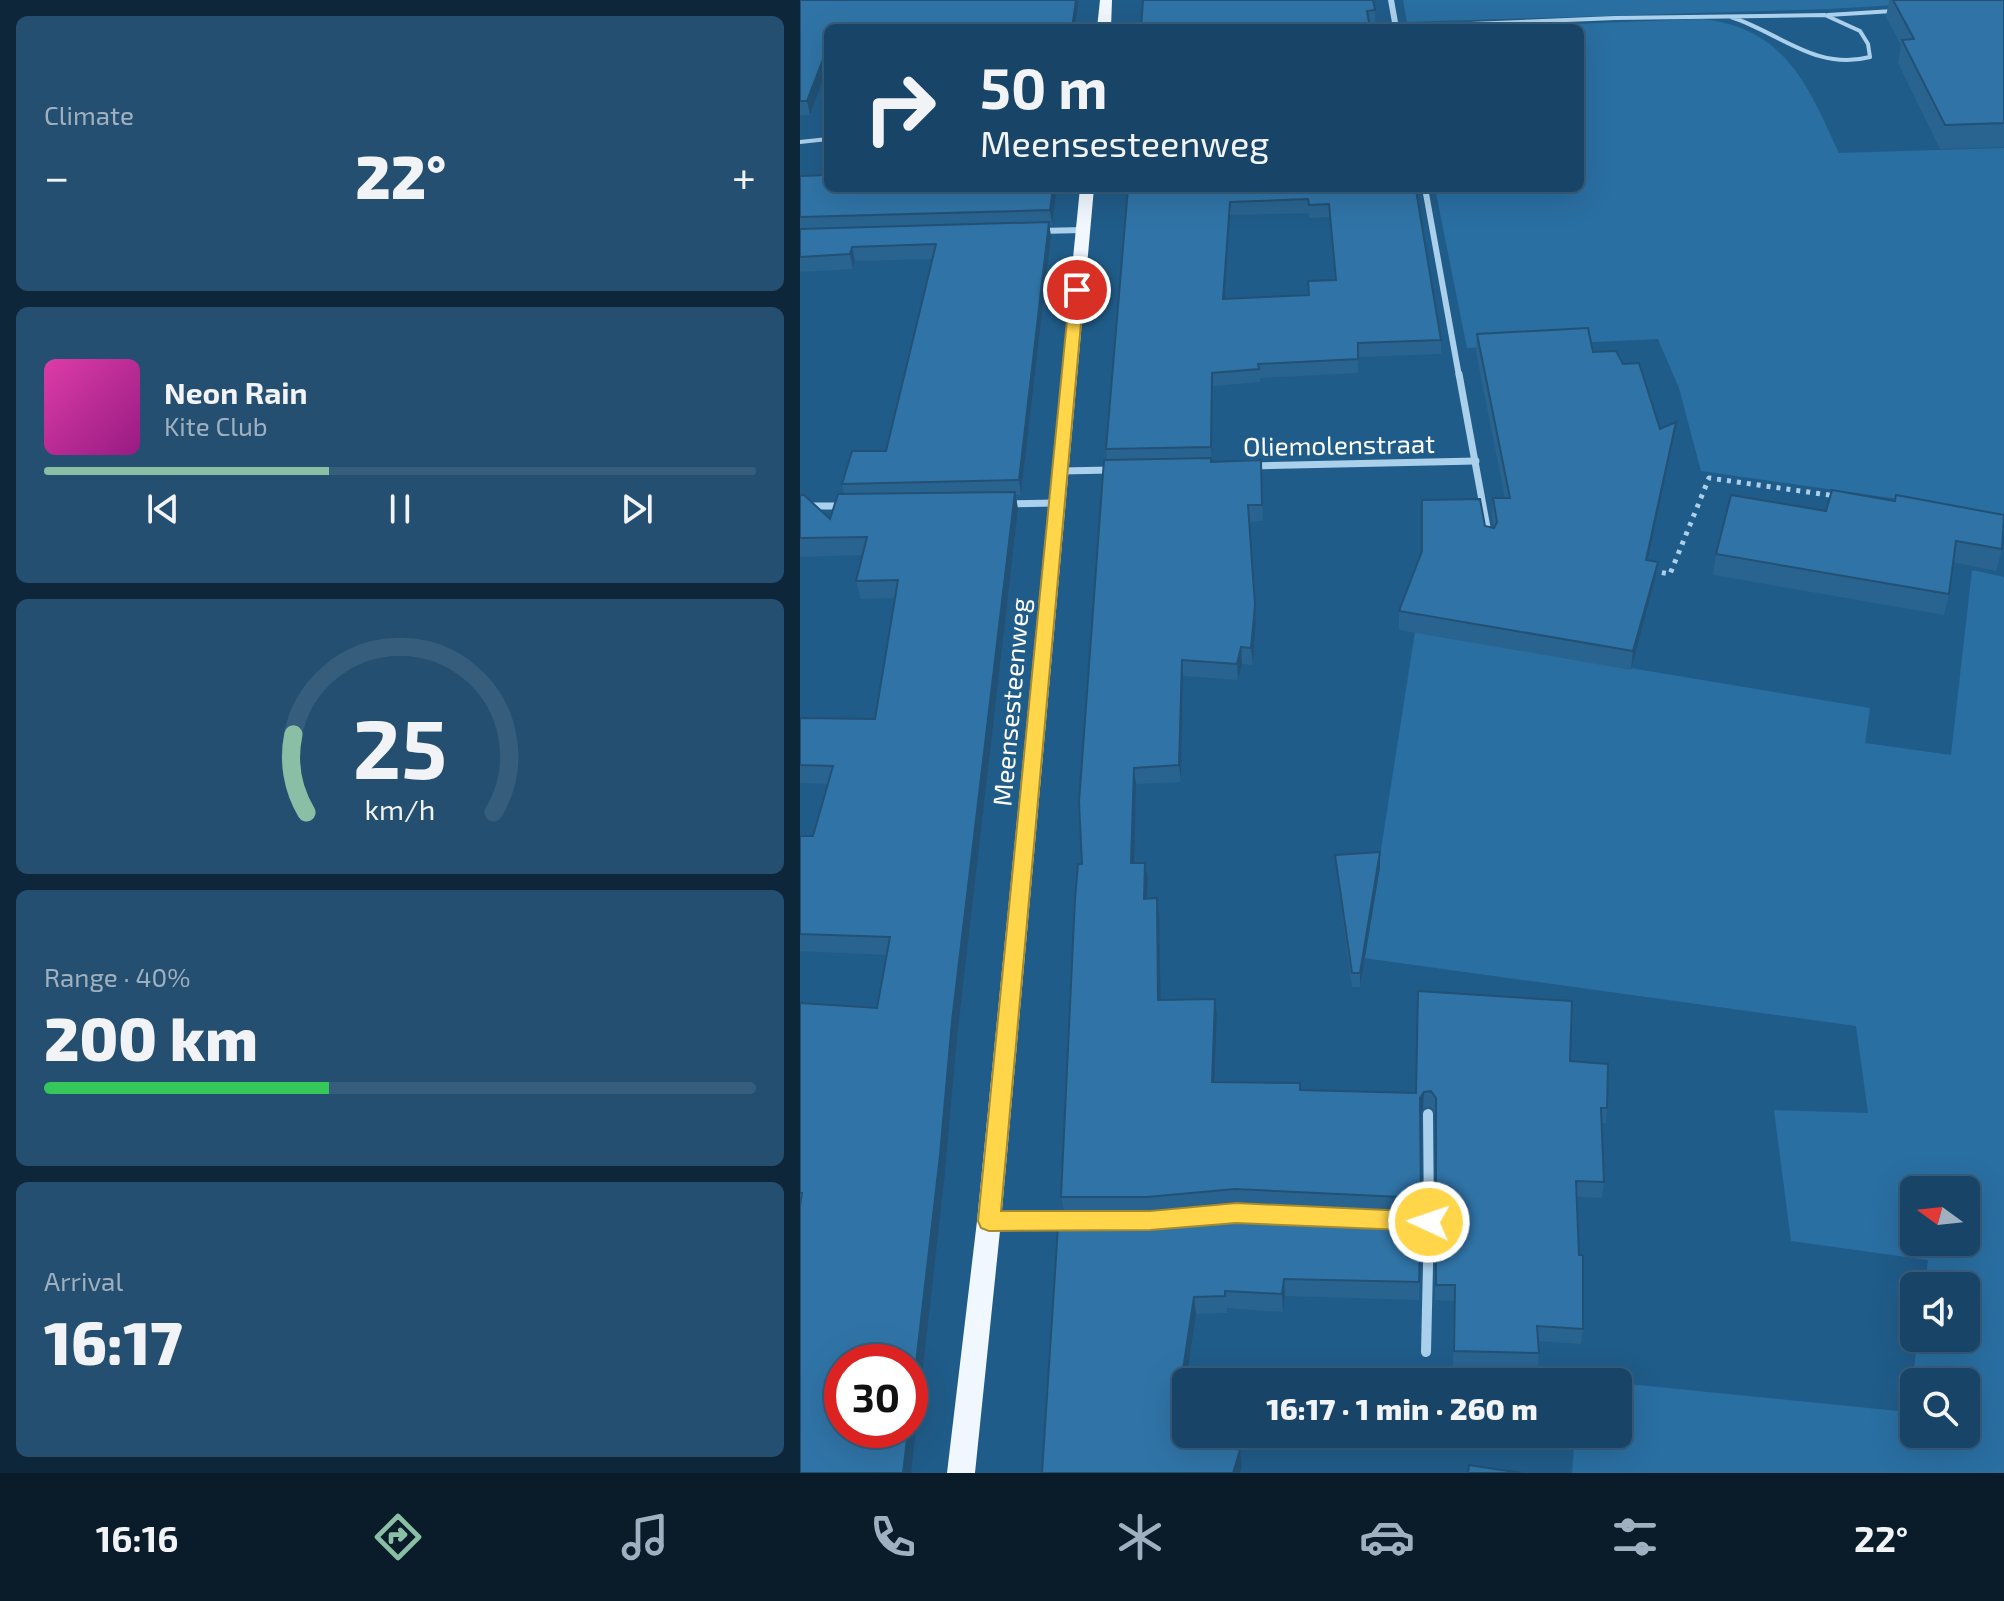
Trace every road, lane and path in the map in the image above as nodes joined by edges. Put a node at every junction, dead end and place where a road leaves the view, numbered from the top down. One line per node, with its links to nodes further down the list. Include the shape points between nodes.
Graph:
1 (1106, 0): 6 (main road)
2 (1391, 0): 7 (street)
3 (1899, 10): 4 (lane)
4 (1825, 15): 5 (lane); 5 (lane, via 1860,31 1870,57 1852,64 1818,59)
5 (1731, 17): 8 (lane)
6 (1104, 24)
7 (1395, 24)
8 (1484, 24)
9 (824, 139): 10 (lane)
10 (800, 142)
11 (1087, 192): 13 (main road, Meensesteenweg)
12 (1426, 192): 15 (street, Oliemolenstraat)
13 (1083, 230): 14 (street); 18 (main road, Meensesteenweg)
14 (1036, 232)
15 (1476, 461): 16 (street, Oliemolenstraat); 24 (street, Oliemolenstraat)
16 (1244, 467)
17 (1121, 470): 18 (street)
18 (1059, 471): 20 (main road, Meensesteenweg)
19 (1849, 497): 25 (path, via 1709,478 1670,574)
20 (1056, 503): 21 (street); 28 (main road, Meensesteenweg)
21 (996, 504)
22 (860, 505): 23 (street)
23 (800, 506)
24 (1490, 541)
25 (1640, 569)
26 (1428, 1114): 30 (street)
27 (1399, 1220): 30 (street)
28 (989, 1221): 29 (street); 32 (main road, Meensesteenweg)
29 (1077, 1221)
30 (1429, 1222): 31 (street)
31 (1426, 1352)
32 (961, 1473)

